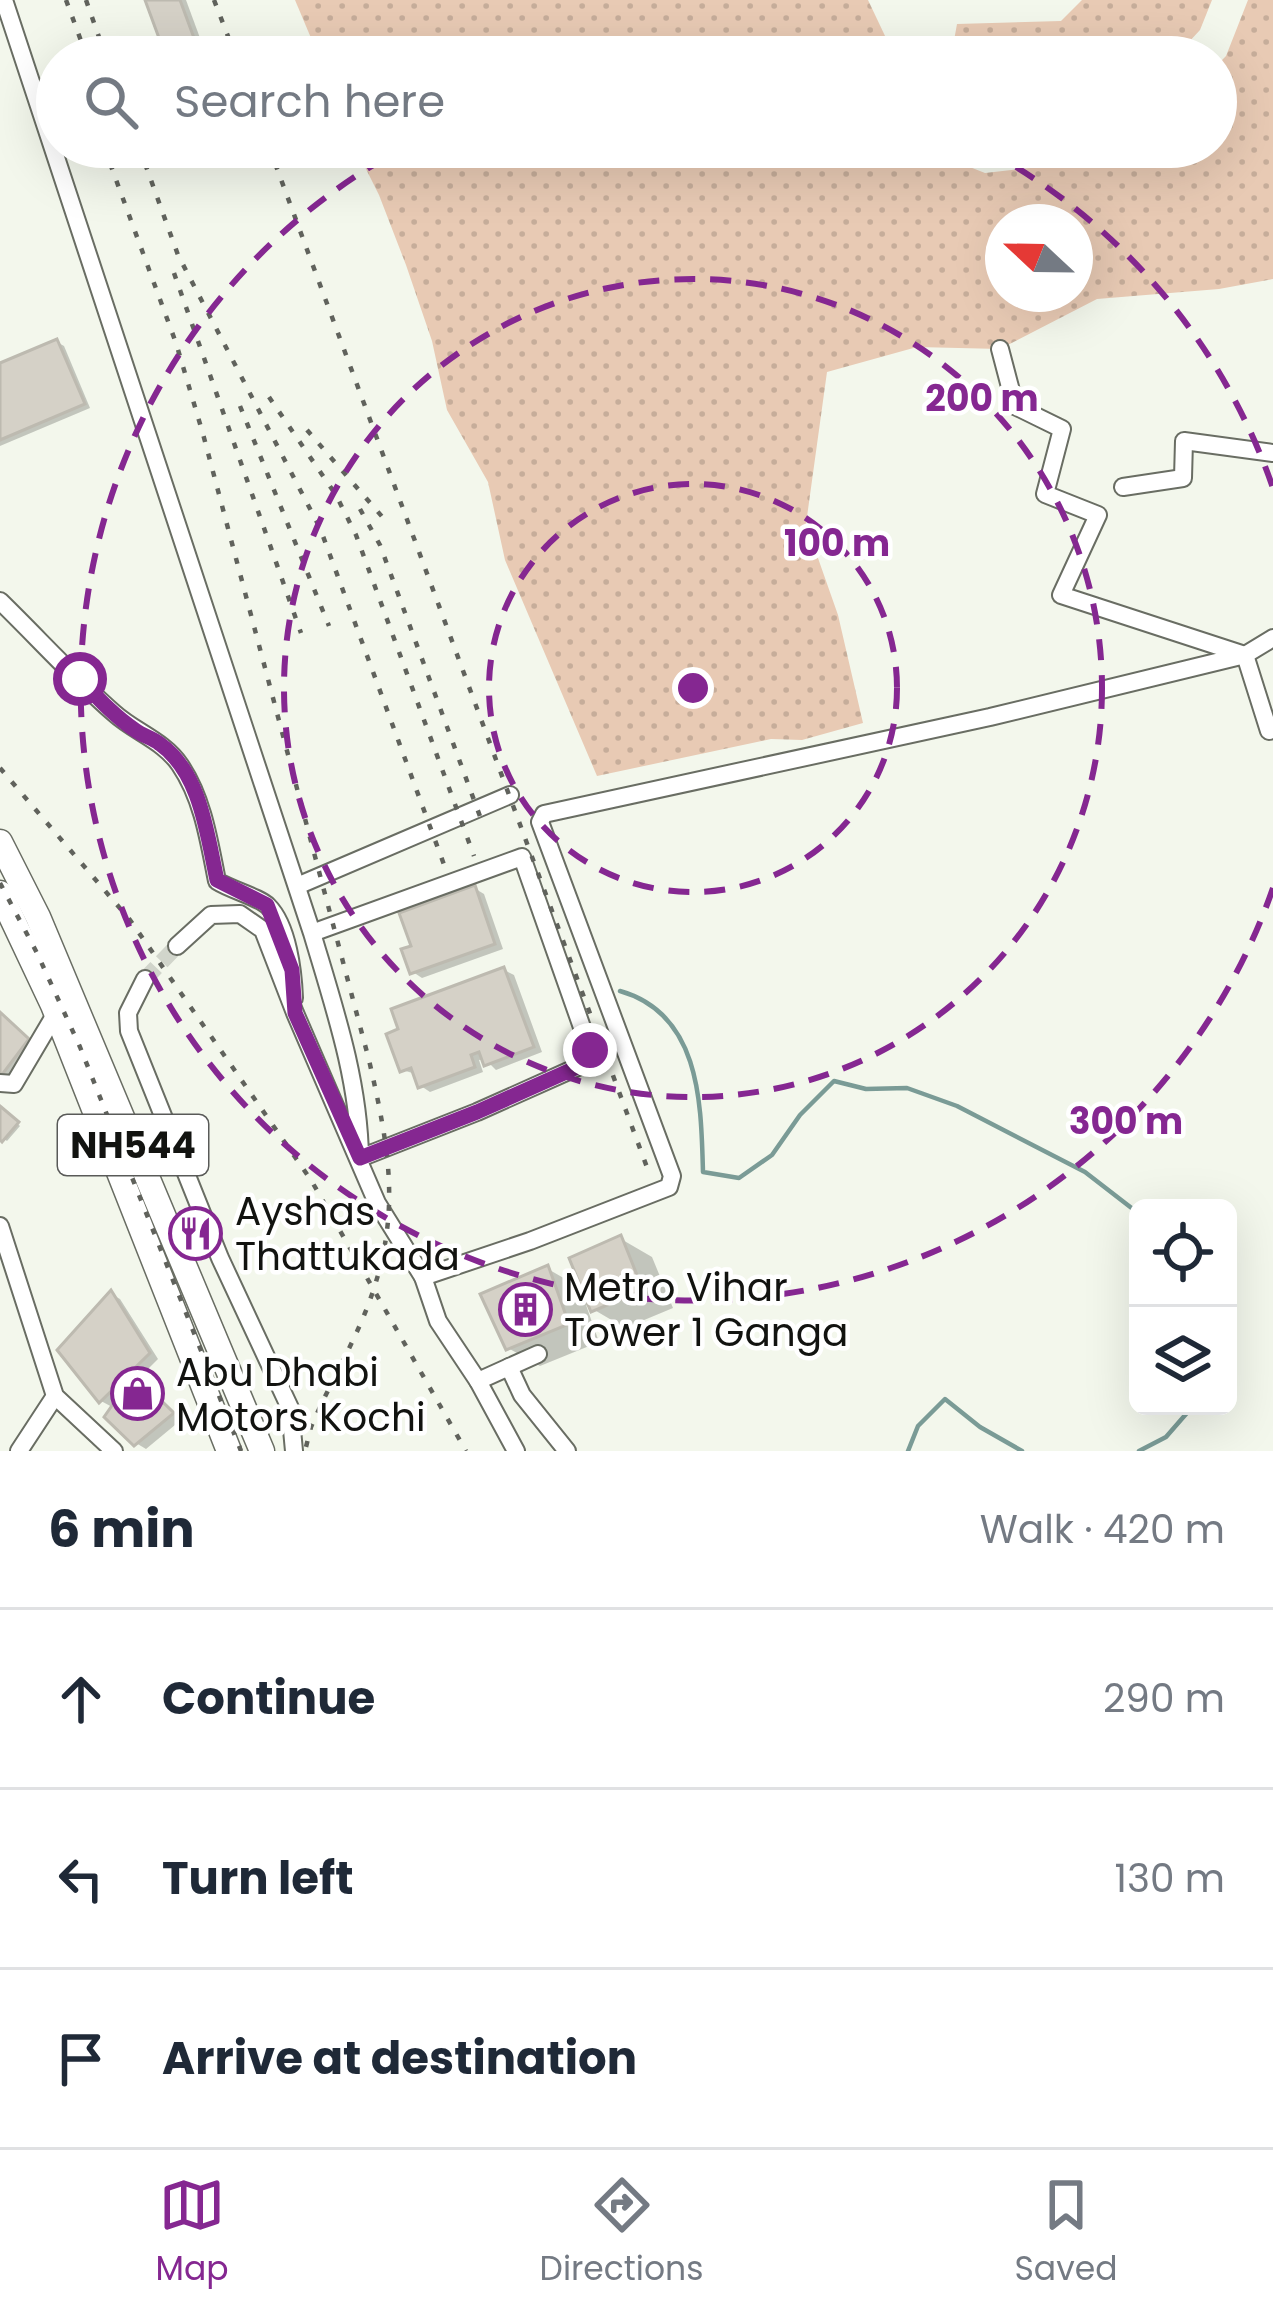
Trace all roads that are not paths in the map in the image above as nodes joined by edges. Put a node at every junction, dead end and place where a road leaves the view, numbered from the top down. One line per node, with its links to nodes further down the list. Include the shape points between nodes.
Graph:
1 (4, 0): 2 (street)
2 (36, 97)
3 (60, 168): 13 (street)
4 (1000, 349): 9 (street, via 1015,406 1062,429 1045,494 1098,515 1061,595)
5 (1273, 452): 6 (street, via 1184,441 1183,478)
6 (1123, 487)
7 (0, 601): 19 (street, via 114,714 177,760 199,804 217,880 267,905 280,929)
8 (1273, 638): 9 (street)
9 (1244, 656): 10 (street); 23 (street, via 544,814 540,822 672,1177 669,1187)
10 (1269, 731)
11 (510, 795): 13 (street)
12 (0, 842): 31 (highway, NH544)
13 (297, 886): 15 (street)
14 (0, 893): 18 (highway, NH544)
15 (312, 933): 21 (street, via 360,1111); 21 (street, via 522,857 590,1050 582,1065)
16 (177, 946): 19 (street, via 211,915 253,921)
17 (145, 979): 32 (street, via 128,1013 129,1031 290,1408)
18 (56, 1013): 20 (street, via 14,1084); 30 (highway, NH544)
19 (295, 1013): 21 (street)
20 (0, 1083)
21 (360, 1158): 23 (street, via 377,1203)
22 (0, 1226): 27 (street)
23 (423, 1277): 26 (street, via 437,1321)
24 (538, 1354): 25 (street)
25 (509, 1366): 26 (street); 34 (street)
26 (478, 1381): 33 (street)
27 (55, 1396): 28 (street); 29 (street)
28 (19, 1451)
29 (114, 1451)
30 (229, 1451)
31 (262, 1451)
32 (294, 1451)
33 (516, 1451)
34 (567, 1451)

